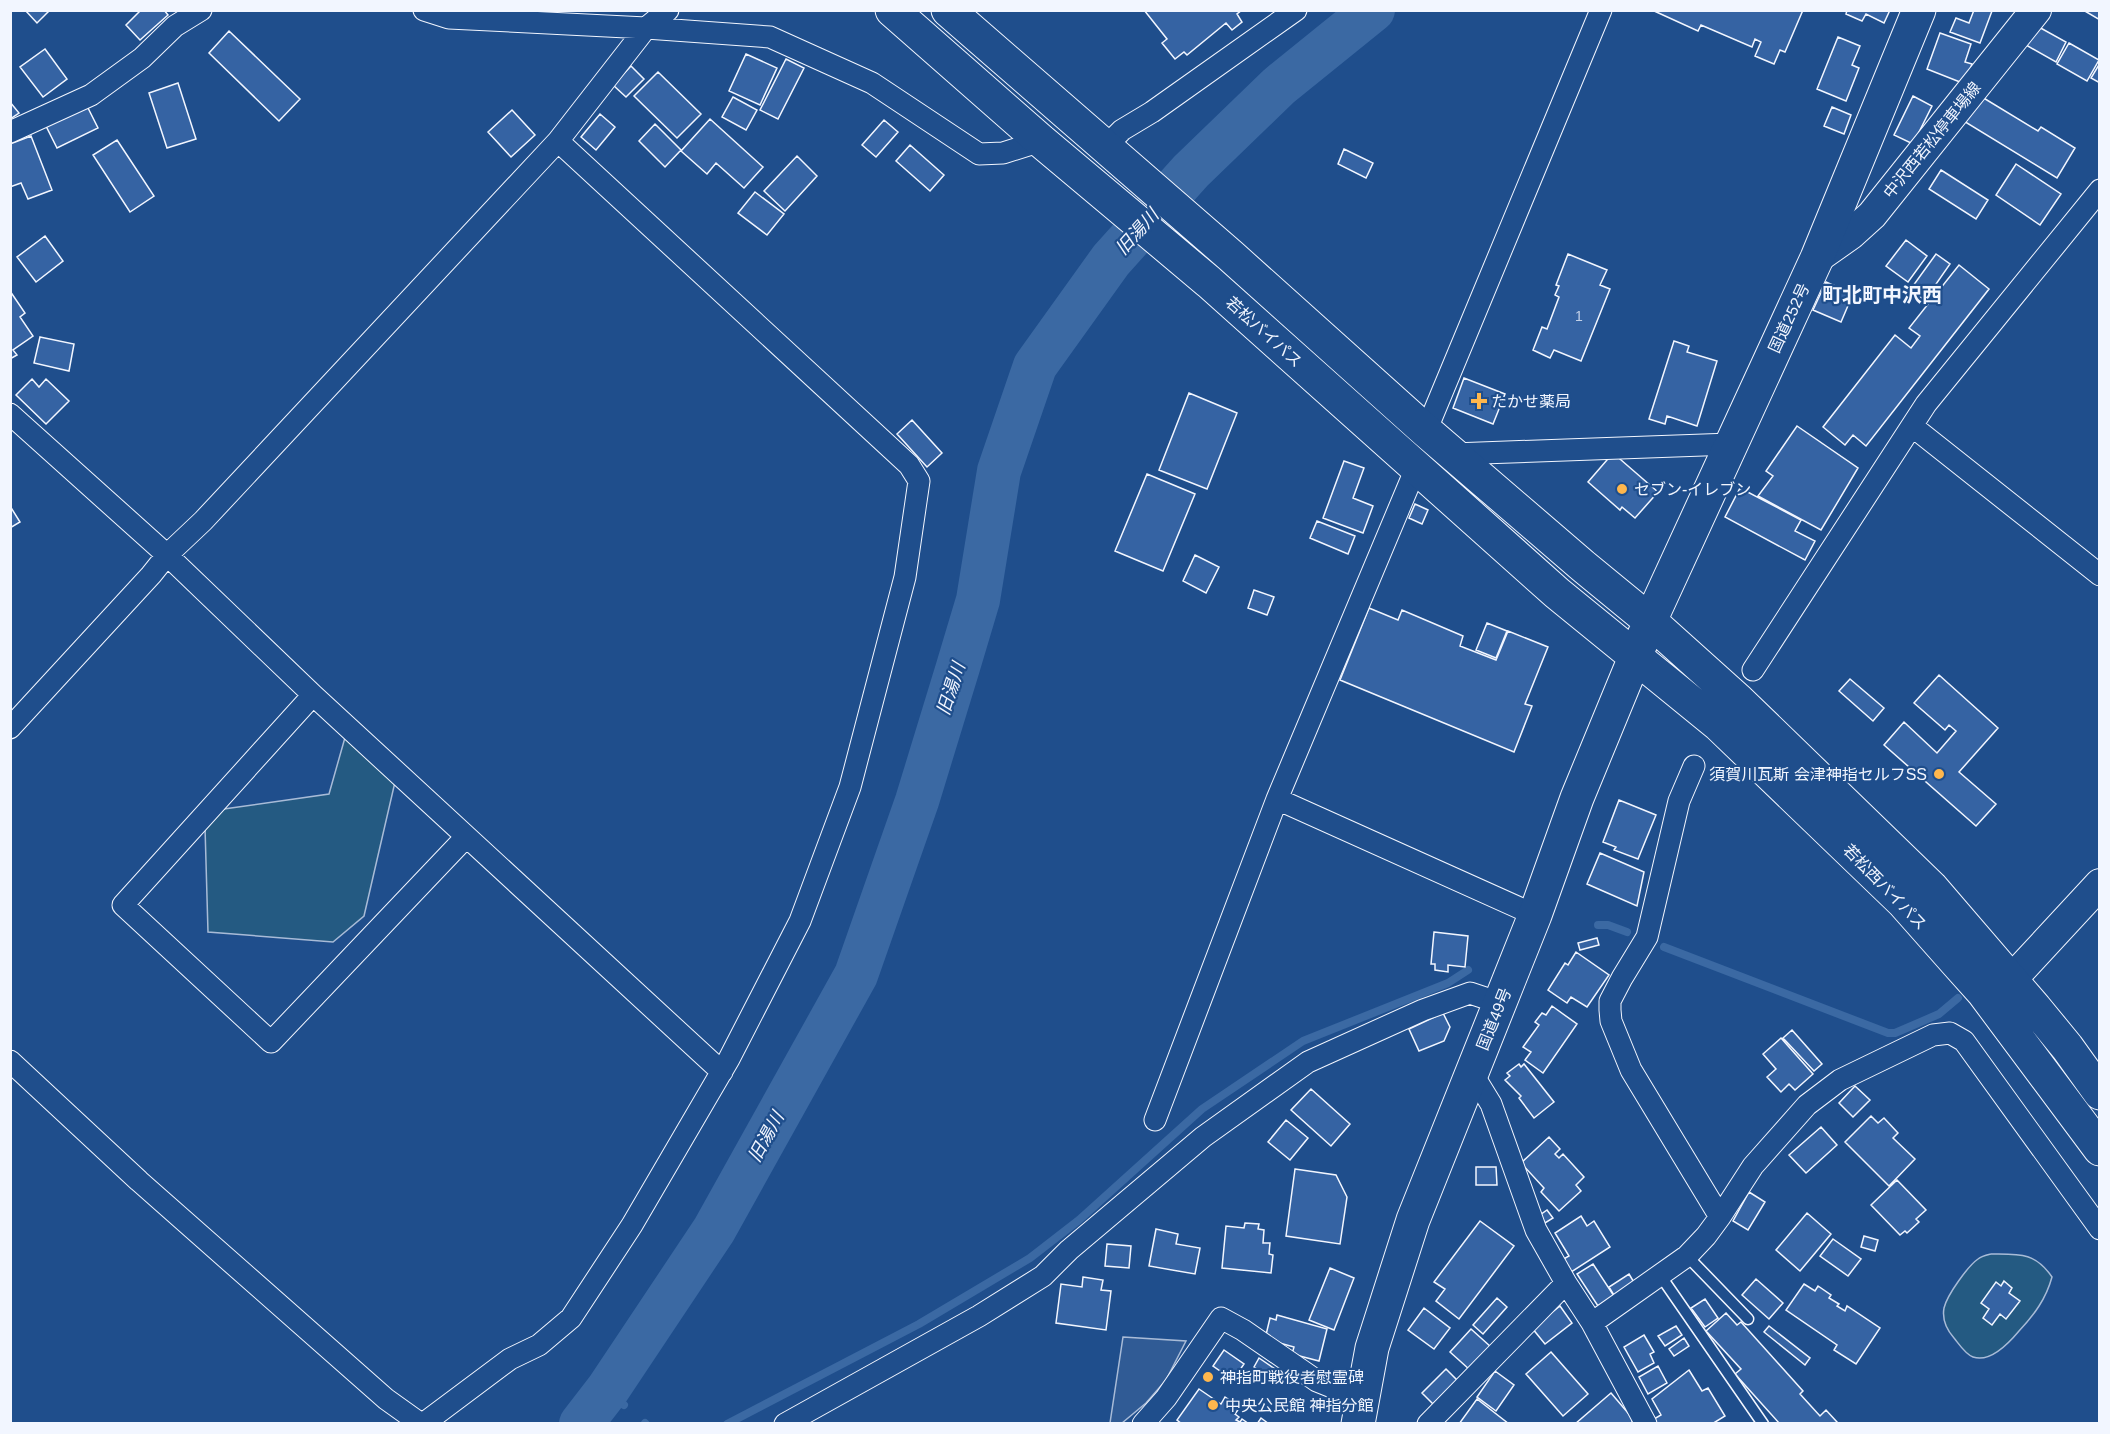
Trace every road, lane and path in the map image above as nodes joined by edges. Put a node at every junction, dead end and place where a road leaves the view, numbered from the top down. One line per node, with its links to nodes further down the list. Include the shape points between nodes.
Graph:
1 (201, 10): 11 (street, via 175,26 142,58 91,95)
2 (424, 10): 10 (street, via 449,18)
3 (668, 10): 10 (street)
4 (892, 10): 13 (highway, 若松バイパス)
5 (948, 10): 14 (highway)
6 (1296, 10): 14 (street)
7 (1601, 10): 19 (street)
8 (1919, 10): 16 (highway, 国道252号)
9 (2036, 10): 16 (main road, 中沢西若松停車場線, via 1872,215)
10 (646, 28): 12 (street); 13 (street, via 770,37 872,83 980,154 1003,153)
11 (10, 132)
12 (558, 141): 23 (street); 38 (street, via 909,465 919,481 905,577 850,787 800,921)
13 (1041, 141): 22 (highway, 若松バイパス, via 1209,282)
14 (1111, 142): 19 (highway)
15 (2100, 190): 18 (street)
16 (1817, 258): 20 (highway, 国道252号)
17 (10, 414): 23 (street)
18 (1912, 426): 24 (street); 27 (street)
19 (1426, 431): 21 (highway)
20 (1731, 444): 21 (street); 25 (highway, 国道252号)
21 (1454, 454): 25 (highway)
22 (1416, 468): 26 (highway, 若松バイパス); 31 (street)
23 (167, 555): 28 (street); 29 (street)
24 (2100, 575)
25 (1650, 621): 26 (highway, 国道49号); 35 (highway, 若松西バイパス, via 1739,700 1880,836 1931,887)
26 (1635, 657): 34 (highway, 国道49号, via 1577,798); 42 (highway, 若松西バイパス, via 1719,725 1902,902 1983,992)
27 (1753, 670)
28 (313, 695): 32 (street); 32 (street, via 123,905 166,946 271,1042)
29 (10, 728)
30 (1694, 766): 43 (street, via 1679,801 1647,938 1610,1001 1610,1010 1631,1070)
31 (1277, 799): 34 (street); 41 (street)
32 (466, 837): 38 (street)
33 (2100, 884): 35 (main road)
34 (1535, 915): 36 (highway, 国道49号)
35 (2011, 980): 40 (highway, 若松西バイパス)
36 (1500, 1003): 39 (highway, 国道49号); 52 (street, via 1470,993 1308,1062 1203,1137 1043,1276)
37 (10, 1060): 51 (street, via 156,1197 386,1399)
38 (722, 1072): 51 (street, via 571,1318 539,1345 510,1359)
39 (1472, 1073): 47 (street, via 1491,1104 1536,1230); 50 (highway, 国道49号, via 1413,1220 1372,1348)
40 (2100, 1093)
41 (1155, 1120)
42 (2100, 1149)
43 (1720, 1217): 44 (street, via 1753,1166 1808,1105 1840,1080 1933,1035 1950,1033 1964,1041 1976,1056); 45 (street)
44 (2100, 1229)
45 (1687, 1256): 46 (street); 48 (lane)
46 (1660, 1275): 49 (street); 56 (lane)
47 (1566, 1283): 49 (street); 54 (street)
48 (1748, 1319)
49 (1592, 1323): 55 (street)
50 (1360, 1411): 53 (street, via 1221,1318 1166,1398)
51 (422, 1424)
52 (785, 1424)
53 (1143, 1424)
54 (1428, 1424)
55 (1646, 1424)
56 (1763, 1424)

